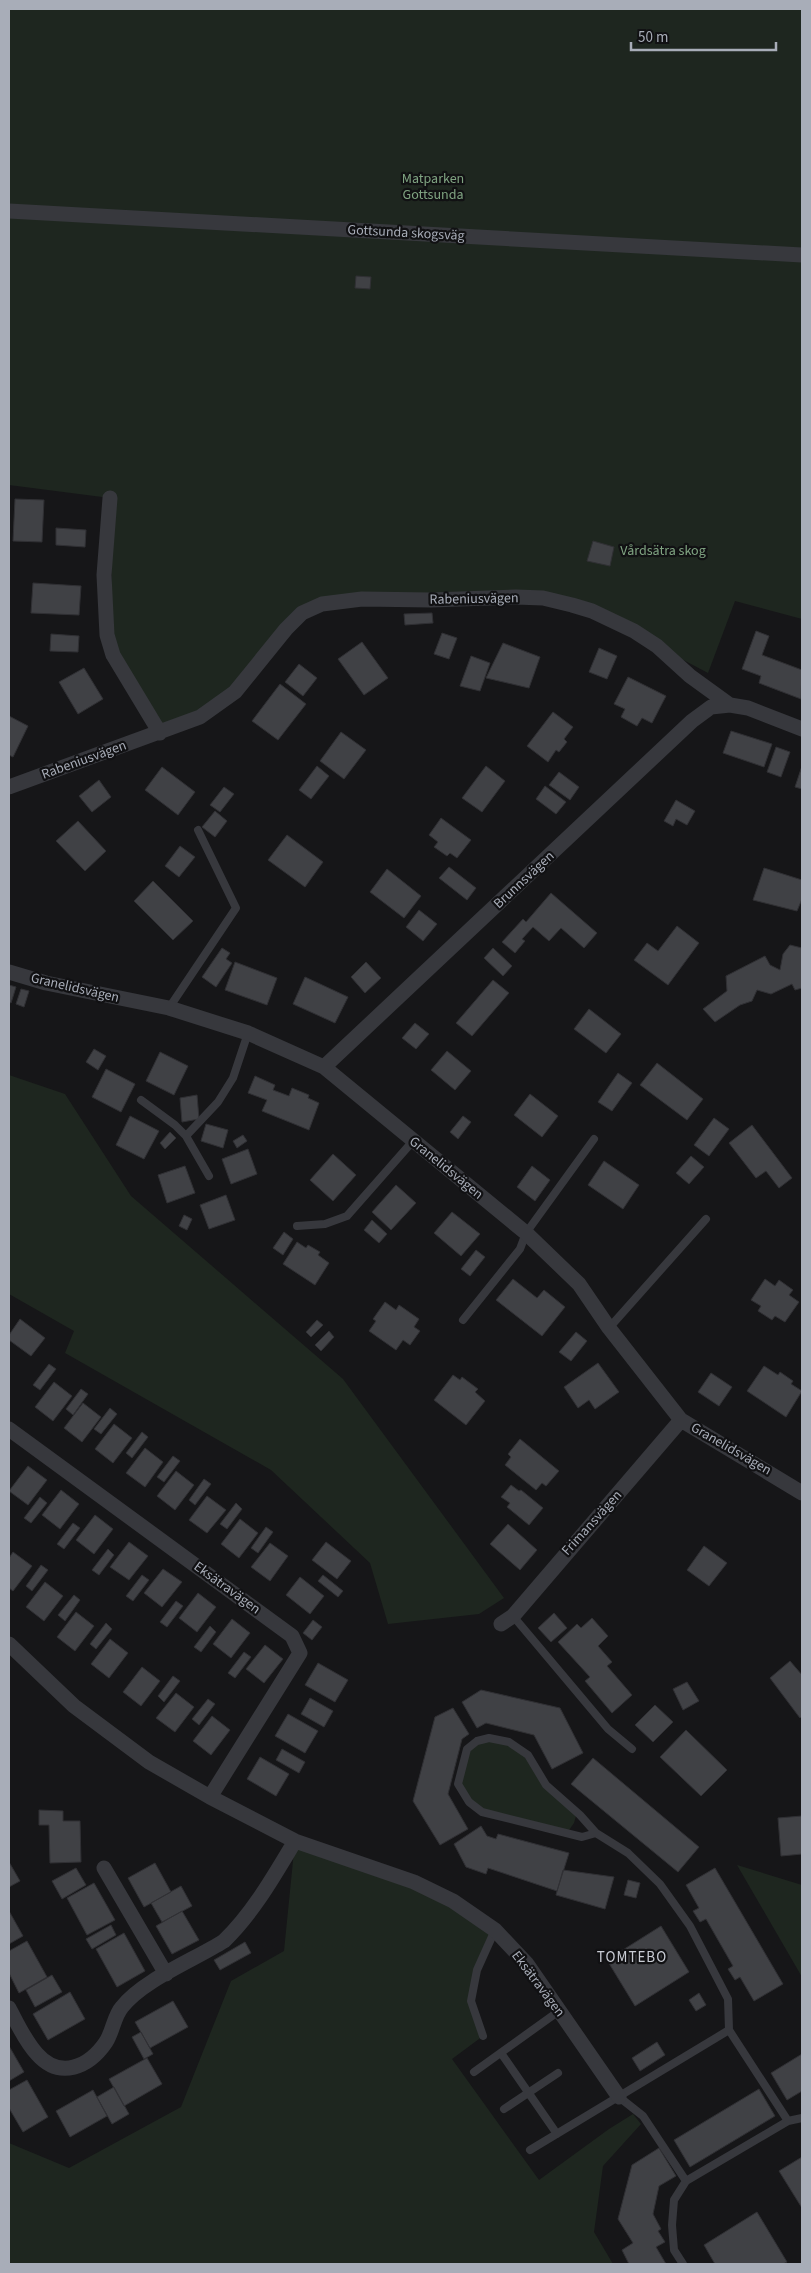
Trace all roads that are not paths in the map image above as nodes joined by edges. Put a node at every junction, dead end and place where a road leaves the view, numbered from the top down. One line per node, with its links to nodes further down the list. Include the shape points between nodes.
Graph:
1 (9, 211): 2 (street, Gottsunda skogsväg)
2 (802, 255)
3 (110, 498): 6 (street, via 104,575 107,635 113,655)
4 (730, 705): 5 (street, Rabeniusvägen, via 748,708); 6 (street, Rabeniusvägen, via 634,630 572,605 543,598 516,597 362,600 322,604 302,613 286,628 235,692 200,717); 12 (street, Brunnsvägen, via 711,707 692,721)
5 (802, 729)
6 (160, 733): 7 (street, Rabeniusvägen)
7 (9, 787)
8 (198, 830): 10 (lane, via 236,908)
9 (9, 972): 10 (street, Granelidsvägen, via 46,983)
10 (169, 1008): 11 (street, Granelidsvägen)
11 (248, 1033): 12 (street, Granelidsvägen); 14 (lane, via 233,1078 218,1102)
12 (324, 1067): 16 (street, Granelidsvägen)
13 (141, 1100): 14 (lane)
14 (186, 1136): 17 (lane)
15 (594, 1139): 20 (lane)
16 (413, 1141): 19 (lane, via 347,1216 325,1224); 20 (street, Granelidsvägen)
17 (209, 1176)
18 (706, 1219): 22 (lane)
19 (297, 1226)
20 (526, 1233): 21 (lane, via 520,1249); 22 (street, Granelidsvägen, via 579,1284)
21 (463, 1320)
22 (609, 1328): 23 (street, Granelidsvägen)
23 (681, 1420): 25 (street, Granelidsvägen); 26 (street, Frimansvägen)
24 (9, 1429): 29 (street, Eksätravägen, via 292,1636 300,1653)
25 (802, 1493)
26 (507, 1620): 28 (lane, via 608,1729)
27 (9, 1644): 29 (street, Eksätravägen, via 74,1706 111,1735 149,1762)
28 (632, 1748)
29 (210, 1797): 31 (street, Eksätravägen)
30 (596, 1833): 30 (lane, via 582,1837 482,1812 469,1802 458,1784 467,1749 476,1741 489,1738 509,1742 528,1755 546,1785); 37 (lane, via 628,1853 660,1884 690,1926 728,1999)
31 (295, 1842): 33 (street, Eksätravägen, via 414,1882 453,1901); 34 (street, via 270,1884 234,1932 224,1942)
32 (104, 1868): 34 (street)
33 (495, 1930): 36 (street, Eksätravägen, via 526,1964); 38 (lane, via 478,1970 471,2002)
34 (166, 1974): 35 (street, via 146,1985 121,2008 107,2041 96,2055 77,2068 53,2066 37,2054)
35 (9, 2008)
36 (559, 2011): 39 (lane); 43 (street, Eksätravägen)
37 (729, 2030): 43 (lane); 46 (lane)
38 (483, 2036)
39 (501, 2053): 40 (lane); 42 (lane)
40 (474, 2072)
41 (558, 2073): 42 (lane)
42 (528, 2093): 44 (lane); 47 (lane)
43 (619, 2097): 47 (lane); 49 (lane, via 643,2116)
44 (504, 2109)
45 (802, 2118): 46 (lane)
46 (788, 2121): 49 (lane)
47 (557, 2134): 48 (lane)
48 (530, 2150)
49 (686, 2181): 50 (lane, via 674,2200 672,2225 674,2250)
50 (683, 2264)

